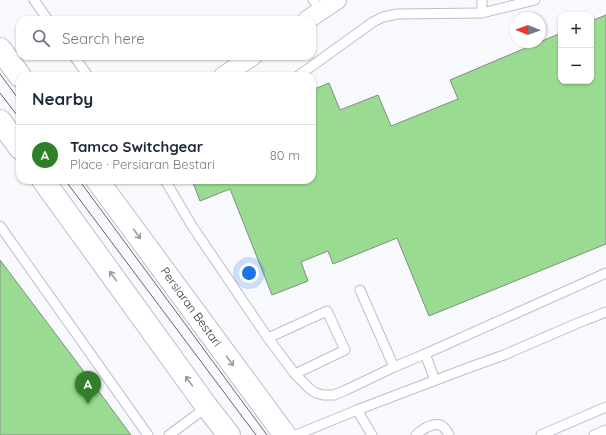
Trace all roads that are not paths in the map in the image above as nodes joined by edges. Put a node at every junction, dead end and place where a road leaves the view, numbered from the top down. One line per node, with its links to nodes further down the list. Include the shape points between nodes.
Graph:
1 (34, 0): 7 (lane)
2 (337, 0): 5 (street)
3 (482, 0): 6 (lane)
4 (535, 0): 6 (lane)
5 (314, 10)
6 (482, 13): 14 (lane, via 397,14 383,17)
7 (45, 16)
8 (0, 49): 11 (main road)
9 (77, 60): 12 (lane)
10 (247, 60): 13 (street)
11 (17, 72)
12 (85, 72)
13 (229, 72)
14 (304, 72)
15 (0, 121): 16 (main road)
16 (16, 143)
17 (46, 184): 31 (main road, one-way to 17)
18 (100, 184): 21 (main road, Persiaran Bestari)
19 (116, 184): 21 (main road)
20 (167, 184): 26 (lane, via 192,226)
21 (118, 208): 38 (main road, Persiaran Bestari, one-way to 38)
22 (0, 226): 35 (lane)
23 (606, 273): 27 (lane)
24 (360, 290): 28 (lane)
25 (606, 312): 30 (lane, via 504,355)
26 (268, 338): 29 (lane); 29 (lane, via 327,311 344,350)
27 (425, 354): 28 (lane); 30 (lane)
28 (394, 367): 29 (lane, via 334,395 316,393)
29 (295, 374)
30 (435, 380): 33 (lane)
31 (207, 407): 36 (lane); 37 (main road)
32 (606, 407): 43 (lane)
33 (357, 410): 39 (lane); 40 (lane)
34 (606, 430): 44 (lane)
35 (148, 435)
36 (169, 435)
37 (229, 435)
38 (285, 435)
39 (296, 435)
40 (372, 435)
41 (416, 435): 42 (lane, via 434,424 439,424 445,427)
42 (448, 435)
43 (541, 435)
44 (594, 435)

